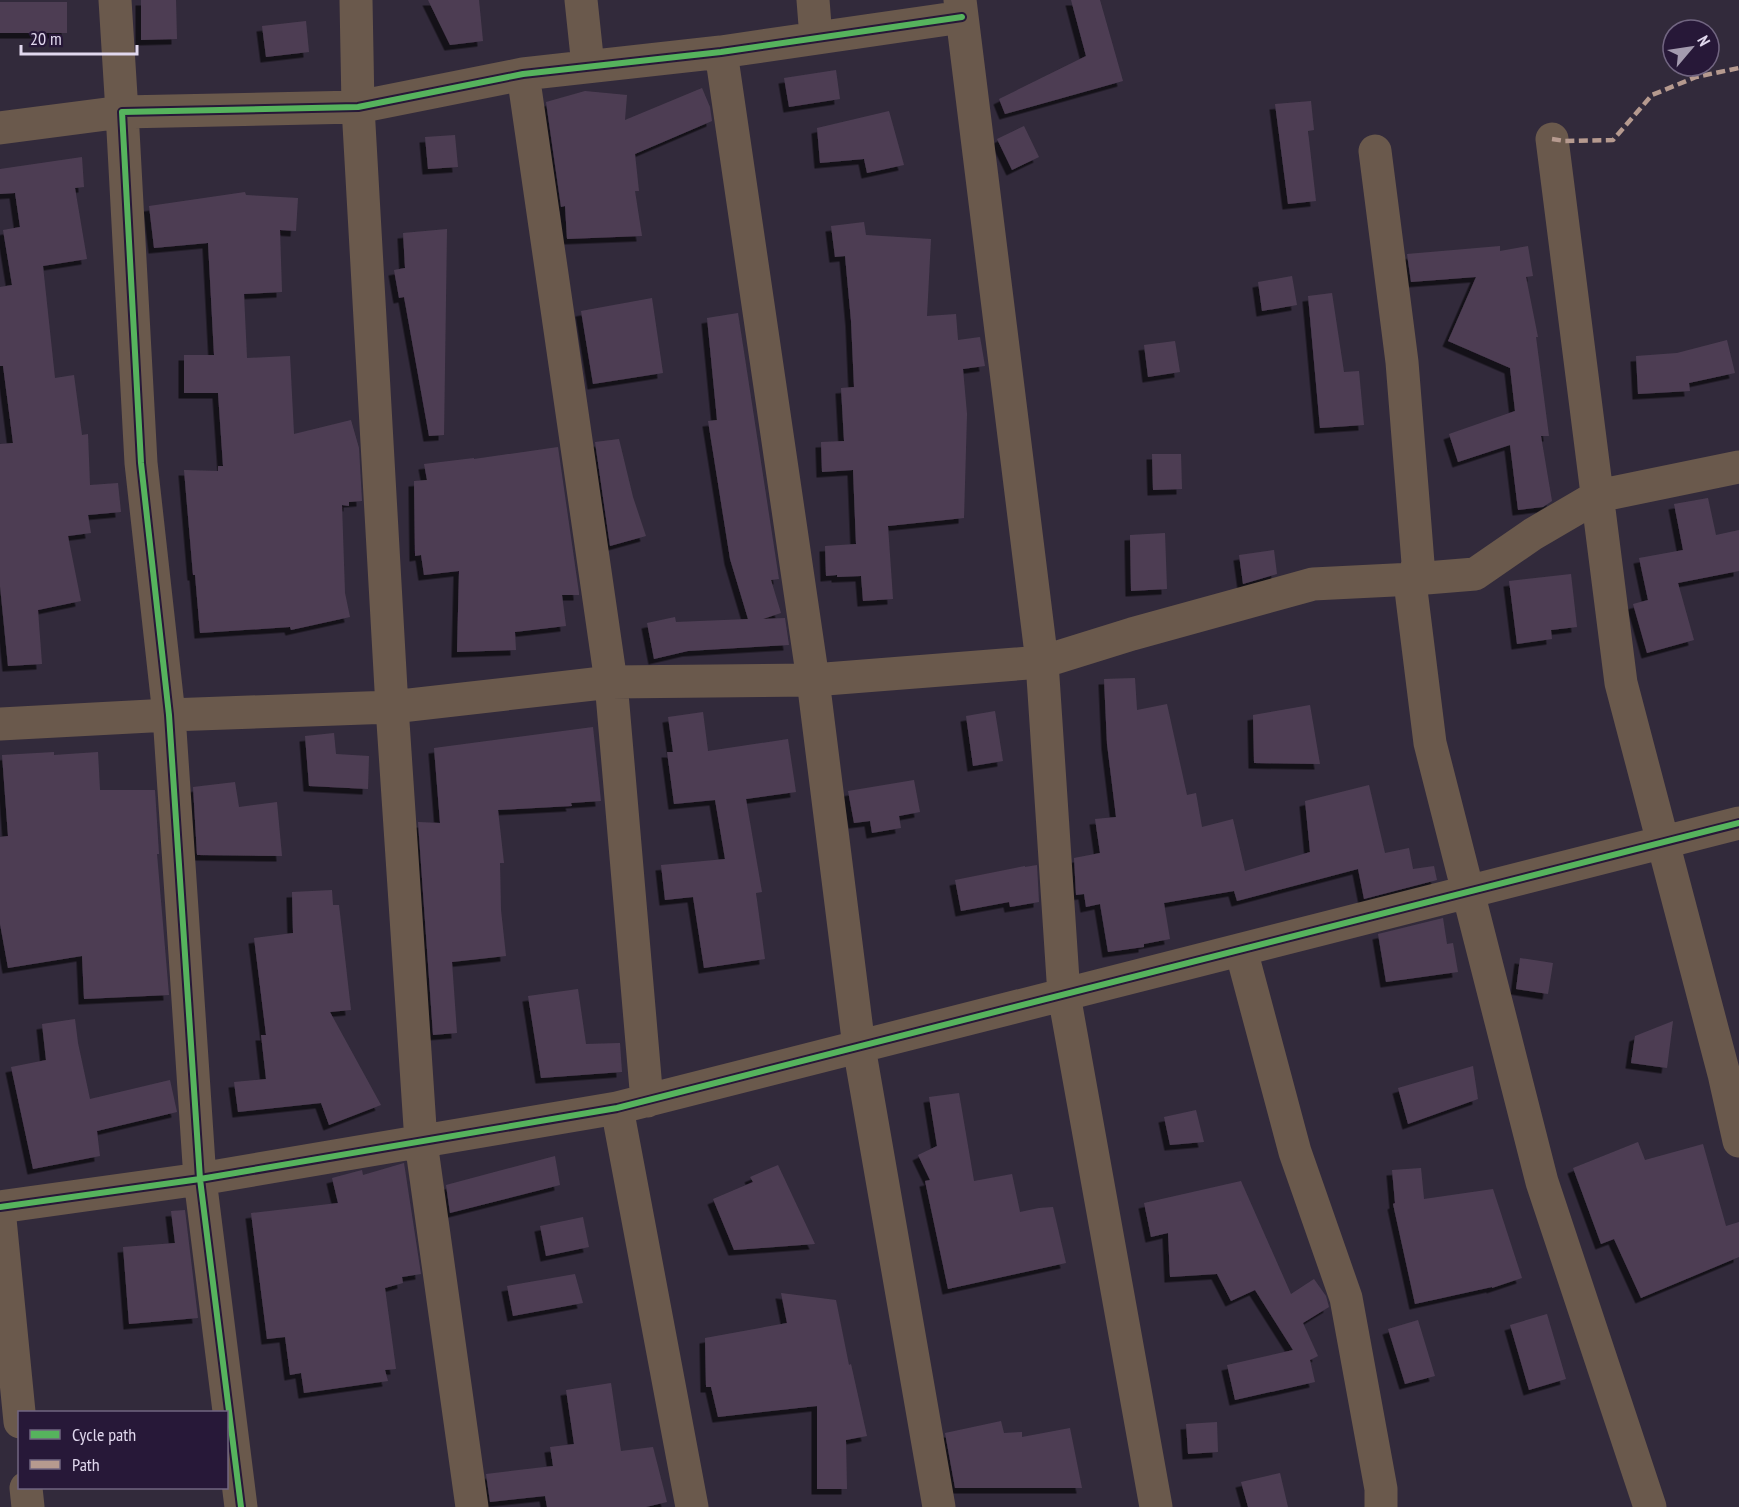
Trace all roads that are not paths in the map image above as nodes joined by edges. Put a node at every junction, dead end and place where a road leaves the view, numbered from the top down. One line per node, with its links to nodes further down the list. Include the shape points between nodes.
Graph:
1 (115, 0): 11 (street)
2 (356, 0): 10 (street)
3 (581, 0): 8 (street)
4 (813, 0): 6 (street)
5 (961, 8): 6 (street); 18 (street)
6 (816, 38): 7 (street)
7 (721, 52): 8 (street); 19 (street)
8 (588, 66): 9 (street)
9 (523, 74): 10 (street); 20 (street)
10 (358, 107): 11 (street); 21 (street)
11 (122, 112): 12 (street); 22 (street, via 141,463)
12 (0, 128)
13 (1552, 139): 16 (street)
14 (1375, 151): 17 (street, via 1402,362 1418,563)
15 (1739, 467): 16 (street)
16 (1598, 496): 17 (street, via 1475,574); 25 (street, via 1622,683)
17 (1414, 579): 18 (street, via 1313,584); 26 (street, via 1411,590 1430,743)
18 (1042, 662): 19 (street); 28 (street)
19 (813, 680): 20 (street); 29 (street)
20 (611, 682): 21 (street); 30 (street)
21 (392, 707): 22 (street); 32 (street)
22 (169, 715): 23 (street); 33 (street)
23 (0, 724)
24 (1739, 823): 25 (street)
25 (1664, 842): 26 (street); 31 (street)
26 (1469, 891): 27 (street); 45 (street, via 1542,1182)
27 (1241, 950): 28 (street); 44 (street, via 1295,1152 1346,1298)
28 (1064, 994): 29 (street); 43 (street)
29 (859, 1047): 30 (street); 42 (street)
30 (632, 1104): 32 (street); 41 (street)
31 (1739, 1141)
32 (421, 1142): 33 (street); 40 (street)
33 (200, 1179): 34 (street); 39 (street)
34 (0, 1207)
35 (0, 1219): 36 (street)
36 (19, 1411)
37 (26, 1489): 38 (street)
38 (28, 1507)
39 (241, 1507)
40 (472, 1507)
41 (692, 1507)
42 (939, 1507)
43 (1156, 1507)
44 (1382, 1507)
45 (1650, 1507)

